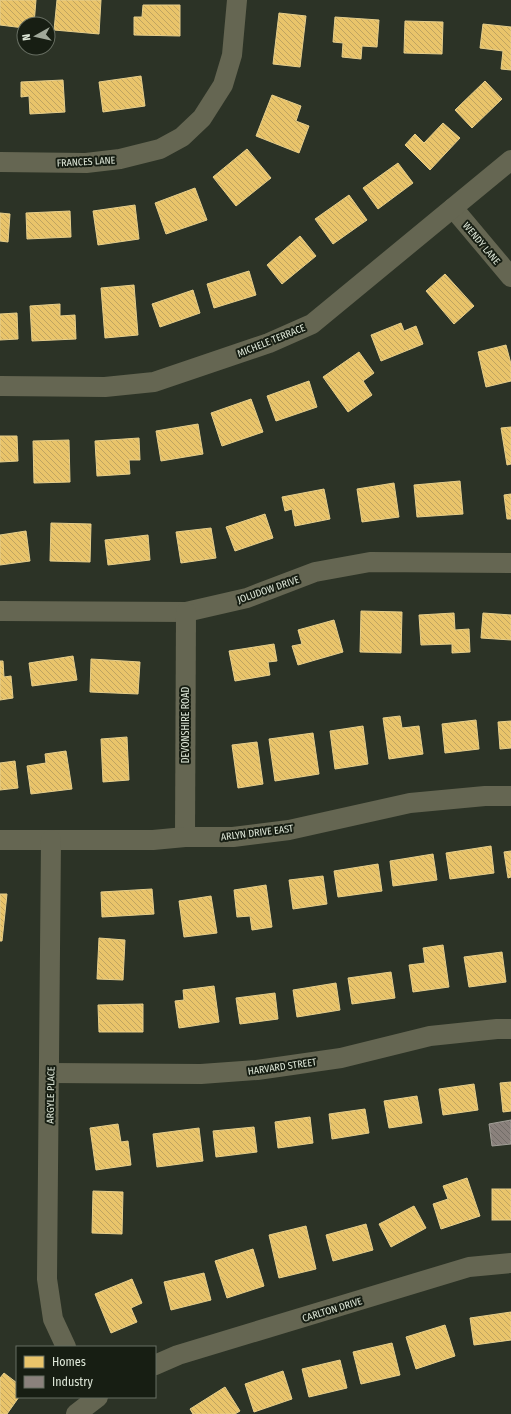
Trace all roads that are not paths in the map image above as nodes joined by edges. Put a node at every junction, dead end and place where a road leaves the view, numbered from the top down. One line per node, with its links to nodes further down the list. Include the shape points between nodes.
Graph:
1 (237, 0): 3 (street, FRANCES LANE, via 232,55 223,85 202,118 182,136 160,149 120,159 86,162)
2 (511, 160): 4 (street, MICHELE TERRACE)
3 (0, 162)
4 (453, 208): 5 (street, WENDY LANE); 6 (street, MICHELE TERRACE, via 312,324 269,343 154,382 105,387)
5 (511, 277)
6 (0, 386)
7 (511, 562): 9 (street, JOLUDOW DRIVE, via 370,562 315,572 247,598)
8 (0, 611): 9 (street, JOLUDOW DRIVE)
9 (186, 612): 11 (street, DEVONSHIRE ROAD)
10 (511, 796): 11 (street, ARLYN DRIVE EAST, via 410,803 289,830 233,837)
11 (185, 838): 13 (street, ARLYN DRIVE EAST)
12 (0, 840): 13 (street, ARLYN DRIVE EAST)
13 (51, 840): 15 (street, ARGYLE PLACE)
14 (511, 1029): 15 (street, HARVARD STREET, via 430,1036 341,1058 257,1070 201,1074)
15 (50, 1073): 17 (street, ARGYLE PLACE, via 48,1279 53,1319)
16 (511, 1263): 18 (street, CARLTON DRIVE, via 469,1267 178,1355)
17 (66, 1346)
18 (156, 1365)
19 (94, 1398): 20 (street)
20 (76, 1414)

